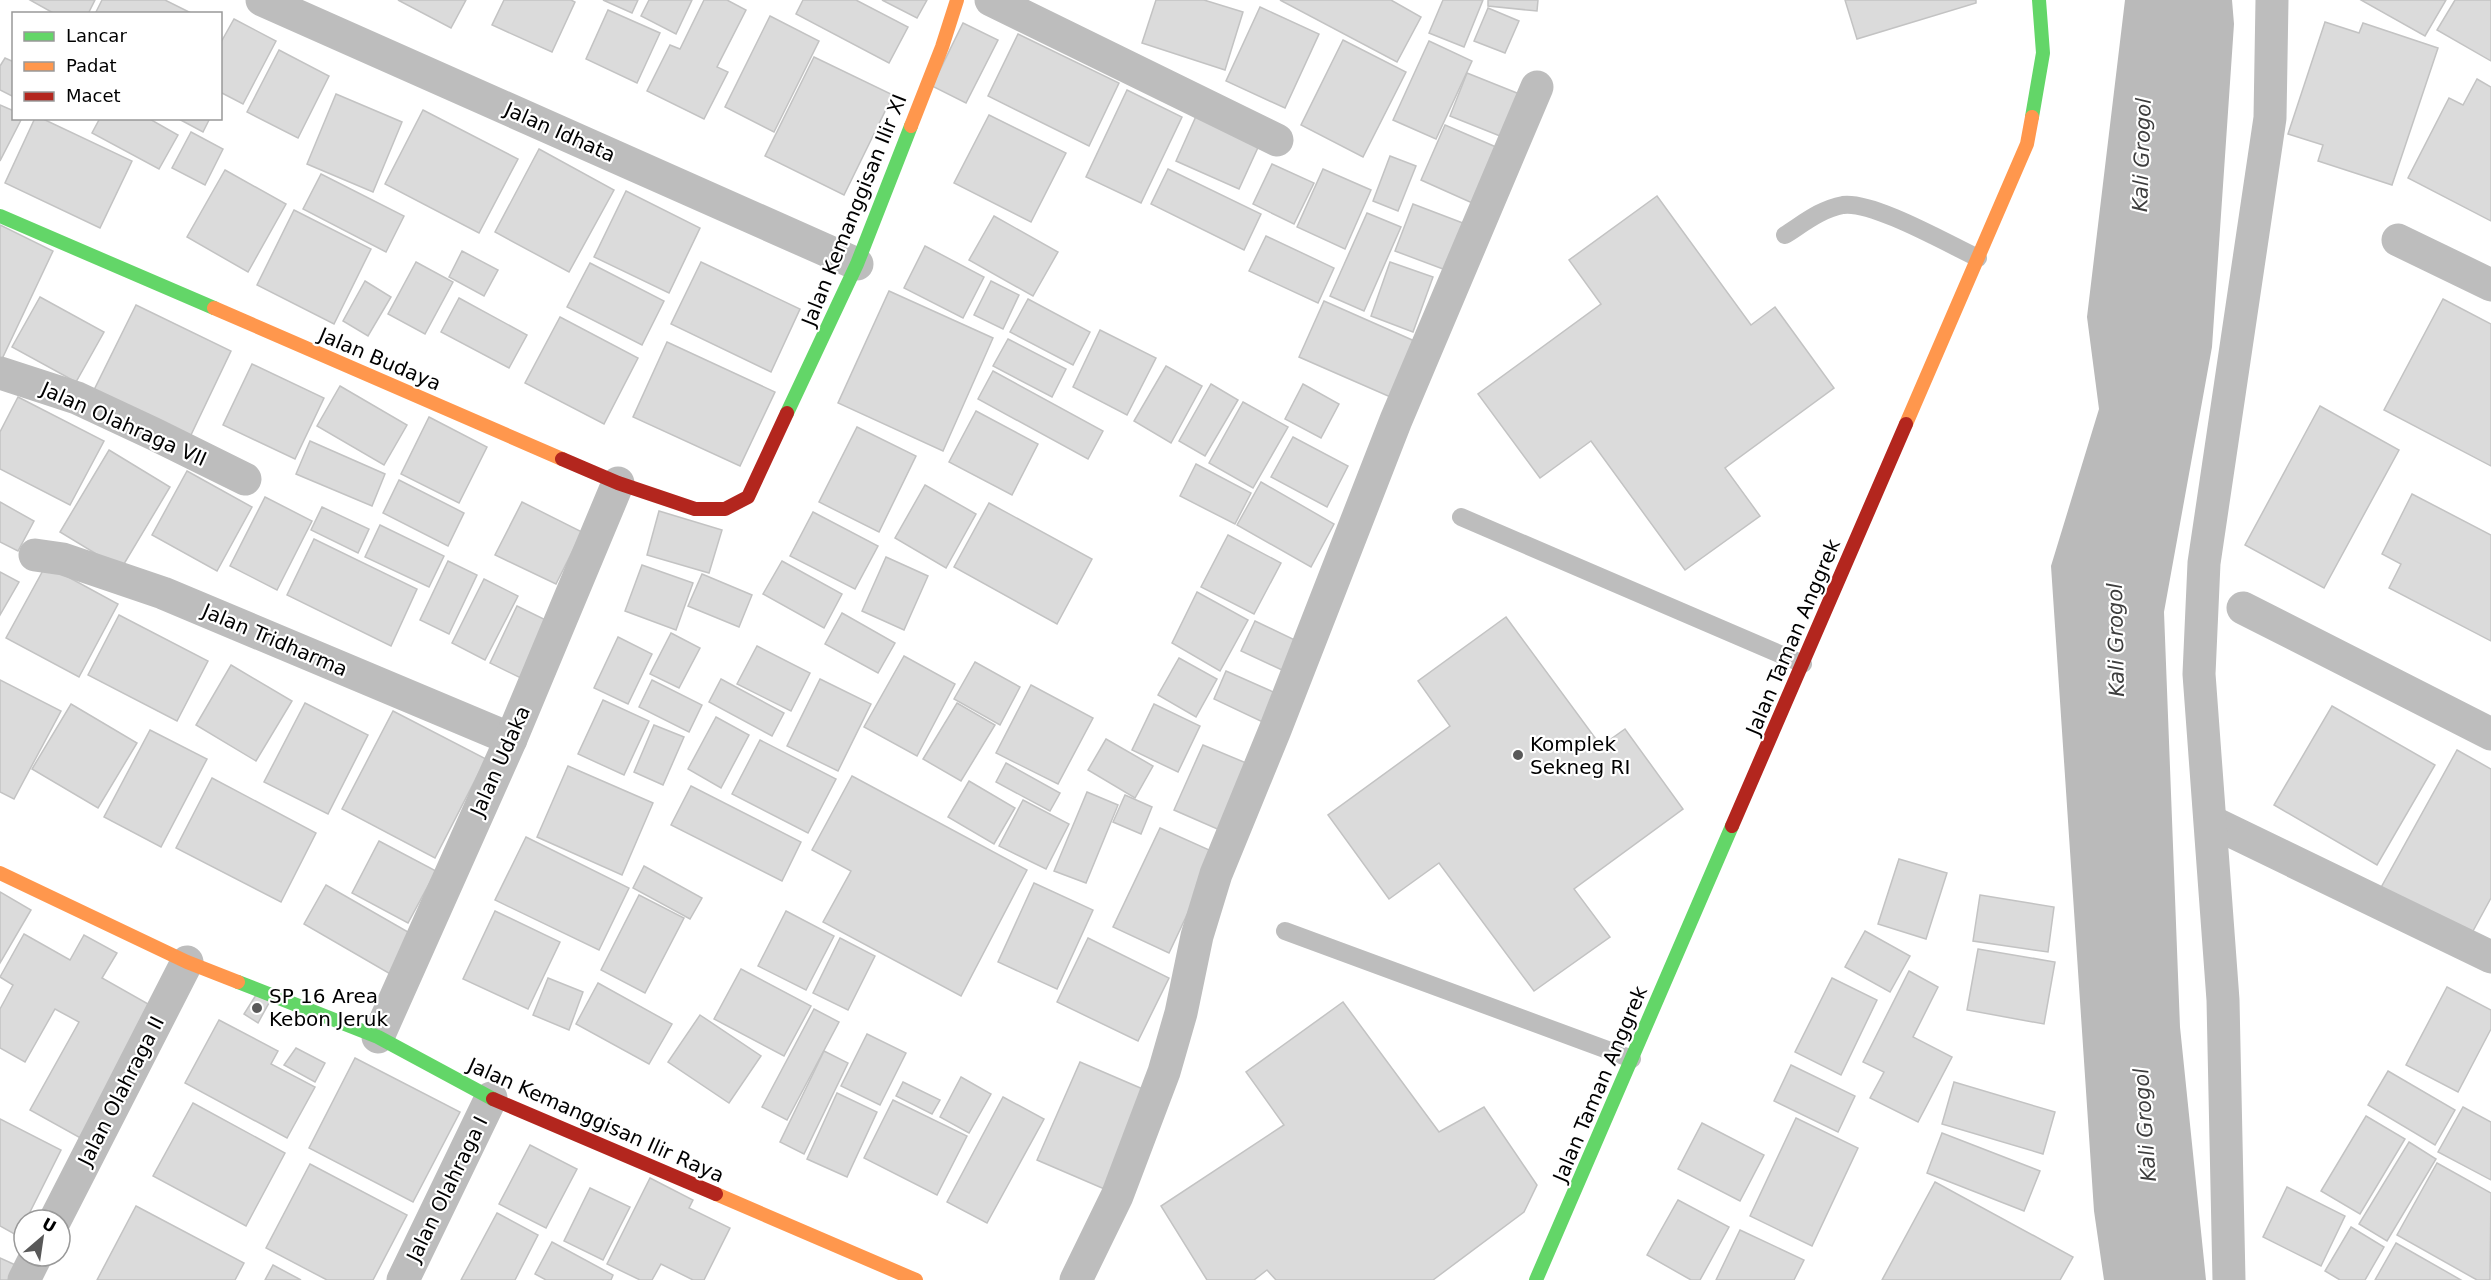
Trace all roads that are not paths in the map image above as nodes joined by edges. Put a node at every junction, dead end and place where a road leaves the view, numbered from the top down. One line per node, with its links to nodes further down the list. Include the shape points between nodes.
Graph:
1 (262, 0): 12 (street, Jalan Idhata)
2 (957, 0): 12 (street, Jalan Kemanggisan Ilir XI)
3 (991, 0): 7 (street)
4 (2039, 0): 11 (street, Jalan Taman Anggrek, via 2043,53 2027,144)
5 (2272, 0): 24 (street, via 2270,118 2204,563 2199,674)
6 (1537, 87): 35 (street, via 1396,420 1216,874 1164,1072 1117,1196)
7 (1277, 140)
8 (0, 216): 16 (street, Jalan Budaya)
9 (1785, 234): 11 (lane, via 1821,211 1846,205 1876,210)
10 (2398, 240): 13 (street)
11 (1978, 258): 21 (street, Jalan Taman Anggrek)
12 (857, 264): 17 (street, Jalan Kemanggisan Ilir XI)
13 (2491, 285)
14 (0, 373): 15 (street, Jalan Olahraga VII, via 76,398)
15 (245, 479)
16 (618, 483): 17 (street, Jalan Budaya, via 695,509 725,509); 23 (street, Jalan Udaka)
17 (748, 497)
18 (1461, 518): 21 (lane)
19 (35, 555): 23 (street, Jalan Tridharma, via 63,559 163,592)
20 (2243, 608): 22 (street)
21 (1803, 664): 30 (street, Jalan Taman Anggrek)
22 (2491, 734)
23 (511, 739): 29 (street, Jalan Udaka)
24 (2212, 822): 27 (street); 37 (street, via 2223,1000)
25 (0, 873): 28 (street, Jalan Kemanggisan Ilir Raya)
26 (1285, 931): 30 (lane)
27 (2491, 957)
28 (187, 962): 29 (street, Jalan Kemanggisan Ilir Raya); 32 (street, Jalan Olahraga II)
29 (378, 1037): 31 (street, Jalan Kemanggisan Ilir Raya)
30 (1632, 1059): 36 (street, Jalan Taman Anggrek)
31 (491, 1098): 33 (street, Jalan Olahraga I); 34 (street, Jalan Kemanggisan Ilir Raya)
32 (61, 1208)
33 (403, 1280)
34 (916, 1280)
35 (1076, 1280)
36 (1536, 1280)
37 (2229, 1280)

